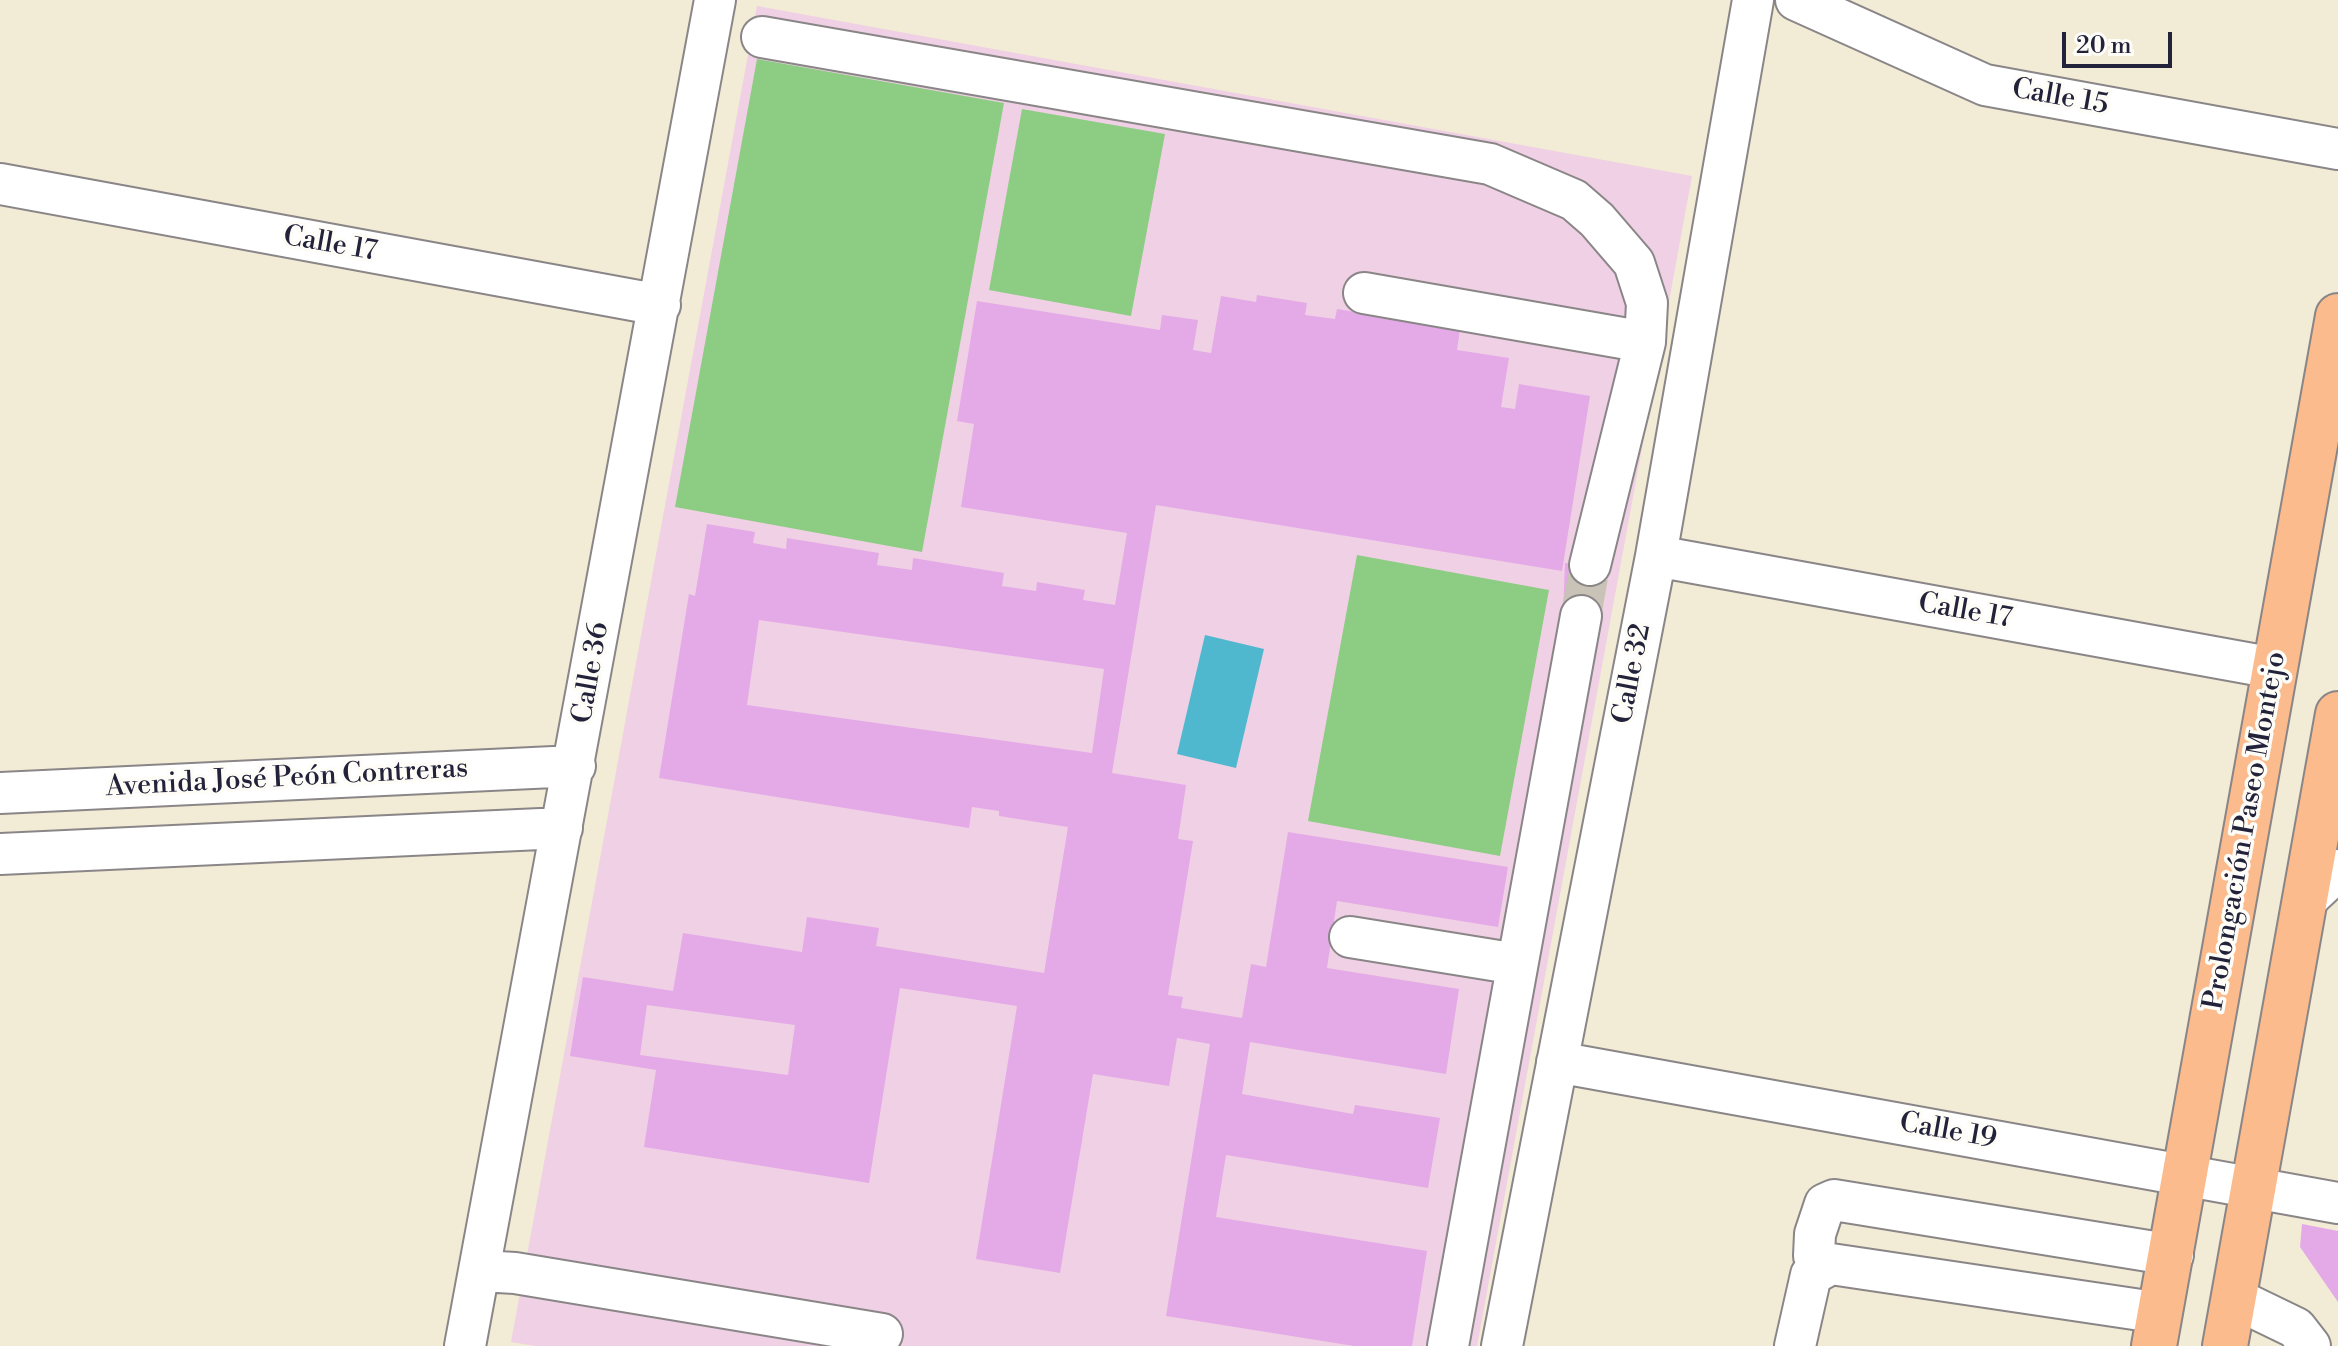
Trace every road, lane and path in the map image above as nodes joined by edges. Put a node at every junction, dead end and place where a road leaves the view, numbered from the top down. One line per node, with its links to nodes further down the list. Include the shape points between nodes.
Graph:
1 (715, 0): 8 (street, Calle 36)
2 (1753, 0): 11 (street, Calle 32)
3 (1796, 0): 5 (street, Calle 15, via 1985,85)
4 (762, 37): 10 (street, via 1490,164 1574,200 1597,220 1634,263 1647,303)
5 (2338, 149)
6 (0, 184): 8 (street, Calle 17)
7 (1364, 293): 10 (street)
8 (660, 305): 16 (street, Calle 36)
9 (2338, 316): 14 (main road, Prolongación Paseo Montejo)
10 (1645, 342): 12 (street)
11 (1656, 556): 14 (street, Calle 17); 24 (street, Calle 32)
12 (1590, 565)
13 (1581, 616): 23 (street)
14 (2274, 668): 25 (main road, Prolongación Paseo Montejo)
15 (2338, 718): 21 (main road)
16 (575, 766): 17 (street, Avenida José Peón Contreras); 18 (street, Calle 36)
17 (0, 793)
18 (562, 828): 19 (street); 30 (street, Calle 36)
19 (0, 854)
20 (2338, 870): 21 (street)
21 (2304, 902): 26 (main road)
22 (1350, 937): 23 (street)
23 (1517, 964): 36 (street)
24 (1557, 1062): 25 (street, Calle 19); 37 (street, Calle 32)
25 (2187, 1175): 26 (street, Calle 19); 28 (main road, Prolongación Paseo Montejo)
26 (2253, 1188): 27 (street, Calle 19); 31 (main road)
27 (2338, 1203)
28 (2173, 1255): 29 (street, via 1834,1200 1825,1204 1815,1234 1814,1256); 32 (main road, Prolongación Paseo Montejo)
29 (1820, 1269): 32 (street, via 1831,1264); 38 (street, via 1811,1275)
30 (481, 1271): 33 (street); 35 (street, Calle 36)
31 (2234, 1298): 34 (street); 39 (main road)
32 (2158, 1330)
33 (882, 1334)
34 (2299, 1340)
35 (465, 1346)
36 (1448, 1346)
37 (1502, 1346)
38 (1795, 1346)
39 (2225, 1346)

